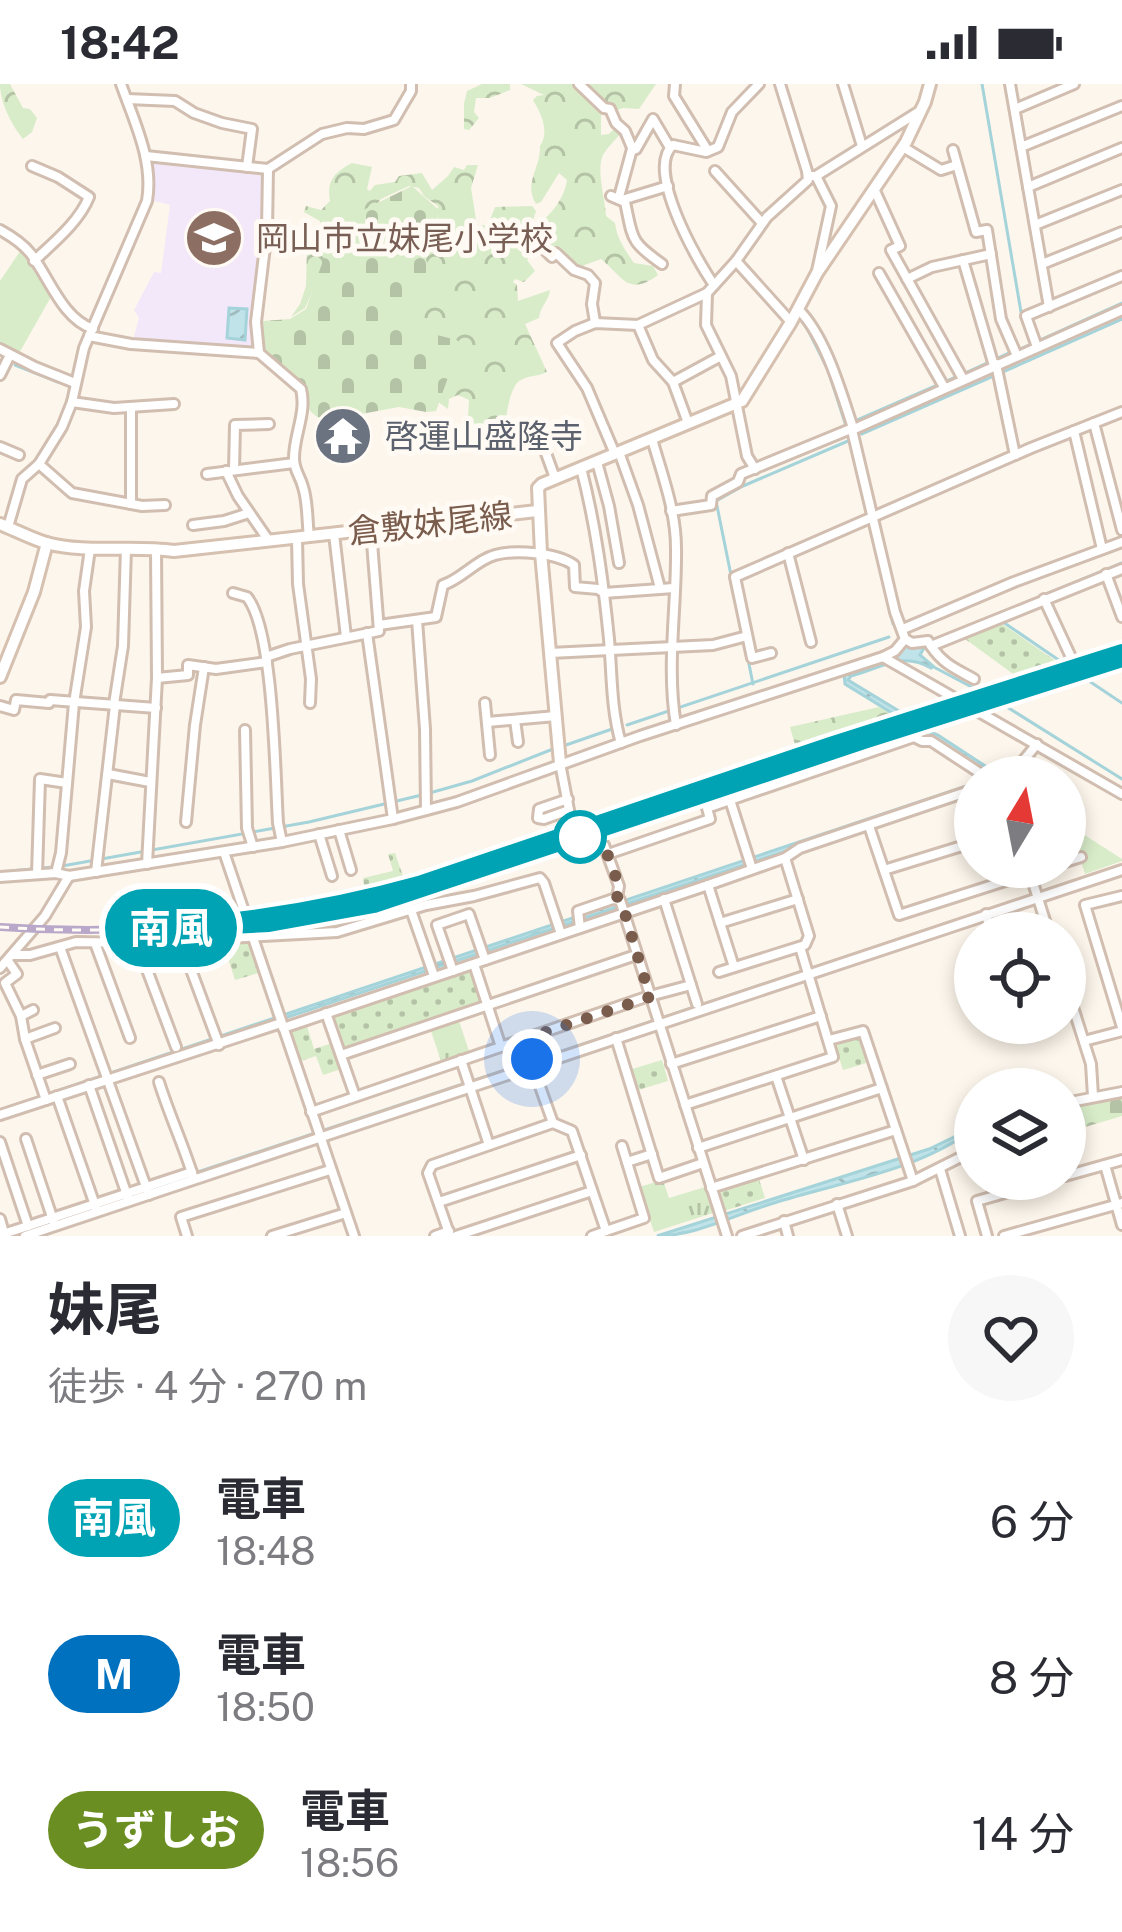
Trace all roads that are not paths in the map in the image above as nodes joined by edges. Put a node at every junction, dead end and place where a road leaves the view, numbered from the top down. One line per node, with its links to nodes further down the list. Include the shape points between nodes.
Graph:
1 (122, 84): 11 (street)
2 (411, 84): 27 (street, via 394,120 322,134)
3 (579, 84): 20 (street, via 610,109)
4 (675, 84): 22 (street, via 674,96)
5 (759, 84): 22 (street)
6 (780, 84): 29 (street)
7 (842, 84): 16 (street)
8 (930, 84): 14 (main road)
9 (1010, 84): 13 (street)
10 (1074, 84): 13 (street)
11 (127, 99): 23 (street); 26 (street, via 175,101 252,129)
12 (1122, 106): 18 (street)
13 (1015, 109): 18 (street)
14 (922, 111): 16 (street); 17 (main road)
15 (669, 146): 20 (street, via 653,119); 22 (street); 30 (street)
16 (862, 146): 29 (street)
17 (903, 147): 24 (street, via 941,170); 32 (main road)
18 (1021, 147): 31 (street)
19 (1122, 148): 31 (street)
20 (632, 149): 34 (street)
21 (953, 150): 24 (street)
22 (709, 152)
23 (146, 156): 26 (street); 57 (street, via 147,201)
24 (957, 165): 40 (street, via 976,232 987,230)
25 (32, 166): 42 (street, via 89,197)
26 (247, 167): 27 (street)
27 (268, 169): 61 (street)
28 (715, 171): 35 (street)
29 (812, 176): 35 (street); 46 (street, via 831,206)
30 (668, 186): 34 (street); 50 (street)
31 (1028, 187): 36 (street)
32 (874, 189): 46 (main road); 49 (street)
33 (1122, 190): 36 (street)
34 (617, 197): 44 (street, via 630,234)
35 (762, 224): 43 (street)
36 (1035, 225): 45 (street)
37 (0, 230): 42 (street)
38 (1122, 232): 45 (street)
39 (541, 245): 55 (street, via 595,284)
40 (991, 254): 41 (street); 60 (street)
41 (963, 260): 49 (street); 64 (street)
42 (34, 261): 57 (street)
43 (736, 261): 50 (street); 54 (street)
44 (662, 264)
45 (1042, 265): 51 (street)
46 (817, 273): 52 (main road)
47 (879, 273): 69 (street)
48 (1122, 275): 51 (street)
49 (908, 279): 66 (street)
50 (710, 288): 56 (street); 63 (street, via 706,325)
51 (1049, 307): 58 (street, via 1026,316)
52 (798, 309): 54 (main road); 78 (street, via 835,374)
53 (1122, 310): 58 (street)
54 (791, 322): 72 (main road)
55 (596, 323): 56 (street); 83 (street, via 557,343)
56 (638, 326): 67 (street)
57 (91, 333): 61 (street, via 130,344); 68 (street)
58 (1036, 343): 60 (street)
59 (0, 349): 62 (street)
60 (1015, 352): 64 (street)
61 (260, 353): 87 (street, via 301,388)
62 (10, 355): 65 (street); 68 (street)
63 (722, 356): 67 (street); 72 (street)
64 (995, 367): 66 (street); 85 (street)
65 (0, 375)
66 (961, 376): 69 (street)
67 (673, 382): 75 (street)
68 (75, 383): 70 (street)
69 (943, 384): 78 (street)
70 (71, 402): 73 (street); 88 (street)
71 (174, 404): 73 (street)
72 (736, 404): 75 (main road, 倉敷妹尾線); 90 (street)
73 (131, 407): 94 (street)
74 (1122, 412): 76 (street)
75 (688, 423): 80 (main road, 倉敷妹尾線)
76 (1094, 423): 79 (street); 103 (street)
77 (269, 424): 91 (street, via 236,425)
78 (850, 427): 90 (street); 99 (street)
79 (1073, 431): 85 (street); 112 (street)
80 (652, 439): 83 (main road, 倉敷妹尾線); 96 (street)
81 (543, 445): 93 (street)
82 (0, 447): 84 (street)
83 (617, 453): 86 (main road, 倉敷妹尾線); 119 (street)
84 (19, 455)
85 (1015, 455): 99 (street)
86 (597, 460): 89 (main road, 倉敷妹尾線); 115 (street)
87 (294, 463): 91 (street); 105 (street, via 303,484)
88 (39, 464): 94 (street, via 72,493); 100 (street, via 22,479)
89 (580, 467): 93 (main road, 倉敷妹尾線); 121 (street)
90 (755, 469): 96 (street, via 712,496 711,505)
91 (230, 471): 92 (street); 98 (street)
92 (207, 474)
93 (555, 478): 97 (main road, 倉敷妹尾線, via 538,488)
94 (130, 505): 95 (street)
95 (165, 505)
96 (671, 511): 118 (street)
97 (537, 512): 102 (main road, 倉敷妹尾線); 113 (main road)
98 (249, 513): 101 (street); 106 (street)
99 (869, 519): 114 (street); 129 (street)
100 (4, 525): 108 (main road, 倉敷妹尾線)
101 (194, 525)
102 (370, 530): 104 (main road, 倉敷妹尾線); 125 (street)
103 (1122, 530)
104 (334, 534): 105 (main road, 倉敷妹尾線); 128 (street)
105 (303, 538): 106 (main road, 倉敷妹尾線); 131 (street, via 298,584)
106 (270, 542): 111 (main road, 倉敷妹尾線)
107 (1122, 542): 112 (street)
108 (47, 543): 109 (main road, 倉敷妹尾線); 141 (main road)
109 (90, 548): 110 (main road, 倉敷妹尾線); 144 (street)
110 (126, 548): 111 (main road, 倉敷妹尾線); 147 (street)
111 (156, 548): 142 (street)
112 (1102, 549): 129 (street)
113 (541, 553): 121 (street, via 574,566 575,587); 124 (street, via 494,555 443,585 436,617); 135 (main road)
114 (788, 553): 127 (street, via 735,577); 130 (street)
115 (619, 563)
116 (1122, 569): 117 (street)
117 (1106, 574): 122 (street); 123 (street)
118 (674, 588): 119 (street); 132 (street)
119 (660, 589): 121 (street)
120 (233, 593): 138 (street, via 253,603)
121 (604, 593): 134 (street)
122 (1044, 599): 133 (street); 137 (street)
123 (1122, 617)
124 (417, 620): 125 (street); 169 (street)
125 (379, 625): 126 (street)
126 (367, 633): 128 (street); 170 (street)
127 (744, 637): 132 (street); 136 (street, via 752,658)
128 (346, 638): 131 (street)
129 (903, 638): 133 (street); 139 (street)
130 (811, 642)
131 (307, 645): 138 (street); 145 (street)
132 (673, 646): 134 (street); 153 (street)
133 (931, 646): 143 (street)
134 (610, 650): 135 (street); 156 (street)
135 (550, 653): 150 (main road)
136 (771, 653)
137 (1070, 655)
138 (266, 660): 140 (street); 175 (street)
139 (888, 660): 153 (street); 157 (street)
140 (204, 667): 142 (street); 171 (street)
141 (0, 677)
142 (157, 678): 149 (street)
143 (974, 679)
144 (74, 703): 147 (street); 148 (street); 164 (street)
145 (310, 703)
146 (484, 703): 152 (street)
147 (115, 704): 149 (street); 162 (street)
148 (0, 706)
149 (155, 708): 163 (street)
150 (556, 716): 151 (street); 161 (main road)
151 (515, 720): 152 (street); 155 (street)
152 (487, 722): 158 (street)
153 (676, 725): 156 (street)
154 (245, 730): 176 (street)
155 (518, 742)
156 (621, 743): 161 (street)
157 (1036, 744): 160 (street); 165 (street)
158 (490, 755)
159 (954, 756): 168 (street, via 914,737)
160 (1027, 756)
161 (560, 764): 167 (street); 169 (street)
162 (108, 774): 163 (street); 180 (street)
163 (150, 782): 181 (street)
164 (68, 783): 183 (street); 186 (street, via 40,779)
165 (1122, 794)
166 (954, 796): 172 (street)
167 (568, 799)
168 (730, 800): 182 (street); 196 (street, via 706,808 710,819 606,849)
169 (426, 810): 170 (street)
170 (393, 819): 173 (street)
171 (186, 822)
172 (869, 826): 179 (street); 187 (street)
173 (339, 830): 174 (street); 184 (street)
174 (319, 834): 175 (street); 189 (street)
175 (282, 842): 176 (street)
176 (253, 847): 178 (street)
177 (954, 849): 187 (street)
178 (224, 852): 181 (street); 205 (street)
179 (785, 858): 182 (street); 198 (street)
180 (96, 864): 181 (street); 188 (street)
181 (147, 864)
182 (751, 864): 191 (street)
183 (58, 868): 186 (street); 188 (street)
184 (351, 870)
185 (1122, 870): 194 (street)
186 (37, 871): 190 (street)
187 (884, 871): 192 (street, via 898,915)
188 (69, 876): 215 (street)
189 (332, 876)
190 (0, 877)
191 (708, 885): 197 (street); 203 (street)
192 (976, 888)
193 (1034, 888): 194 (street)
194 (1037, 895): 200 (street); 201 (street)
195 (1122, 896): 232 (street, via 1085,905)
196 (617, 898): 202 (street); 206 (street, via 578,911)
197 (664, 899): 202 (street); 221 (street)
198 (798, 899): 203 (street); 212 (street, via 809,936)
199 (411, 910): 205 (street, via 337,932); 207 (street, via 540,878); 218 (street)
200 (991, 912)
201 (1042, 912)
202 (624, 913): 206 (street); 213 (street)
203 (720, 923): 217 (street)
204 (954, 924): 219 (street)
205 (250, 928): 208 (street); 229 (street)
206 (580, 928): 207 (street)
207 (561, 934): 214 (street)
208 (181, 940): 209 (street); 239 (street)
209 (137, 943): 210 (street); 242 (street)
210 (95, 944): 211 (street); 233 (street)
211 (60, 947): 215 (street); 250 (street)
212 (800, 947): 217 (street); 219 (street)
213 (636, 955): 222 (street); 224 (street)
214 (480, 956): 216 (street); 216 (street, via 469,914 437,925); 224 (street)
215 (7, 961): 227 (street, via 17,974 5,983)
216 (451, 964): 218 (street)
217 (734, 967): 220 (street)
218 (432, 970): 226 (street)
219 (807, 971): 228 (street); 230 (street)
220 (719, 972)
221 (691, 986): 222 (street); 223 (street)
222 (650, 997): 230 (street); 236 (street)
223 (698, 1004)
224 (487, 1006): 241 (street); 243 (street)
225 (33, 1010): 227 (street)
226 (326, 1012): 229 (street); 243 (street)
227 (21, 1016): 235 (street)
228 (820, 1016): 237 (street); 247 (street)
229 (281, 1022): 239 (street); 261 (street)
230 (658, 1022): 234 (street); 247 (street)
231 (55, 1028): 235 (street)
232 (1122, 1029): 238 (street)
233 (130, 1038)
234 (616, 1038): 246 (street); 272 (street)
235 (25, 1039): 248 (street)
236 (525, 1039): 241 (street); 246 (street)
237 (829, 1040): 249 (street, via 833,1057); 254 (street, via 863,1030)
238 (1086, 1040)
239 (217, 1041): 250 (street)
240 (1085, 1044): 256 (street)
241 (501, 1046): 244 (street)
242 (176, 1047)
243 (341, 1055): 258 (street)
244 (461, 1060): 252 (street); 258 (street)
245 (70, 1064): 248 (street)
246 (533, 1064): 252 (street); 264 (street)
247 (671, 1064): 260 (street)
248 (38, 1075): 257 (street)
249 (776, 1076): 260 (street); 263 (street)
250 (106, 1077): 253 (street); 286 (street)
251 (159, 1082): 283 (street)
252 (470, 1084): 266 (street); 269 (street)
253 (89, 1085): 257 (street); 288 (street)
254 (882, 1088): 263 (street); 265 (street)
255 (1122, 1092): 256 (street)
256 (1093, 1096): 259 (street)
257 (48, 1097): 262 (street); 293 (street)
258 (356, 1097): 261 (street)
259 (1086, 1098)
260 (685, 1106): 271 (street)
261 (311, 1112): 266 (street)
262 (0, 1115)
263 (791, 1118): 271 (street); 274 (street)
264 (553, 1123): 269 (street); 273 (street, via 572,1131)
265 (896, 1130): 274 (street); 284 (street)
266 (319, 1135): 280 (street); 283 (street)
267 (26, 1139): 297 (street)
268 (0, 1142): 302 (street)
269 (489, 1145): 290 (street, via 432,1165)
270 (622, 1146): 277 (street)
271 (698, 1148): 278 (street)
272 (652, 1154): 277 (street); 278 (street, via 659,1178)
273 (581, 1155): 287 (street); 290 (street)
274 (804, 1160): 285 (street)
275 (1122, 1160): 279 (street)
276 (954, 1161): 281 (street)
277 (627, 1162): 301 (street, via 644,1218)
278 (703, 1163): 285 (street)
279 (1105, 1165): 282 (street); 292 (street)
280 (330, 1169): 294 (street); 305 (street, via 182,1217)
281 (940, 1169): 284 (street); 313 (street)
282 (1086, 1170)
283 (194, 1176): 286 (street)
284 (913, 1181): 291 (street)
285 (711, 1188): 310 (street)
286 (147, 1191): 288 (street)
287 (592, 1191): 301 (street); 304 (street)
288 (128, 1198): 293 (street)
289 (980, 1200): 314 (street)
290 (439, 1202): 304 (street)
291 (837, 1204): 296 (street); 299 (street)
292 (1119, 1204): 298 (street); 315 (street)
293 (96, 1208): 297 (street)
294 (346, 1213): 300 (street); 307 (street)
295 (0, 1219): 303 (street)
296 (784, 1221): 311 (street); 312 (street)
297 (54, 1222): 302 (street)
298 (1122, 1225)
299 (845, 1228)
300 (304, 1231): 306 (street)
301 (605, 1231): 309 (street)
302 (22, 1232): 303 (street)
303 (2, 1234)
304 (452, 1234): 308 (street)
305 (185, 1235)
306 (272, 1236)
307 (354, 1236)
308 (436, 1236)
309 (592, 1236)
310 (727, 1236)
311 (742, 1236)
312 (788, 1236)
313 (960, 1236)
314 (987, 1236)
315 (1004, 1236)

